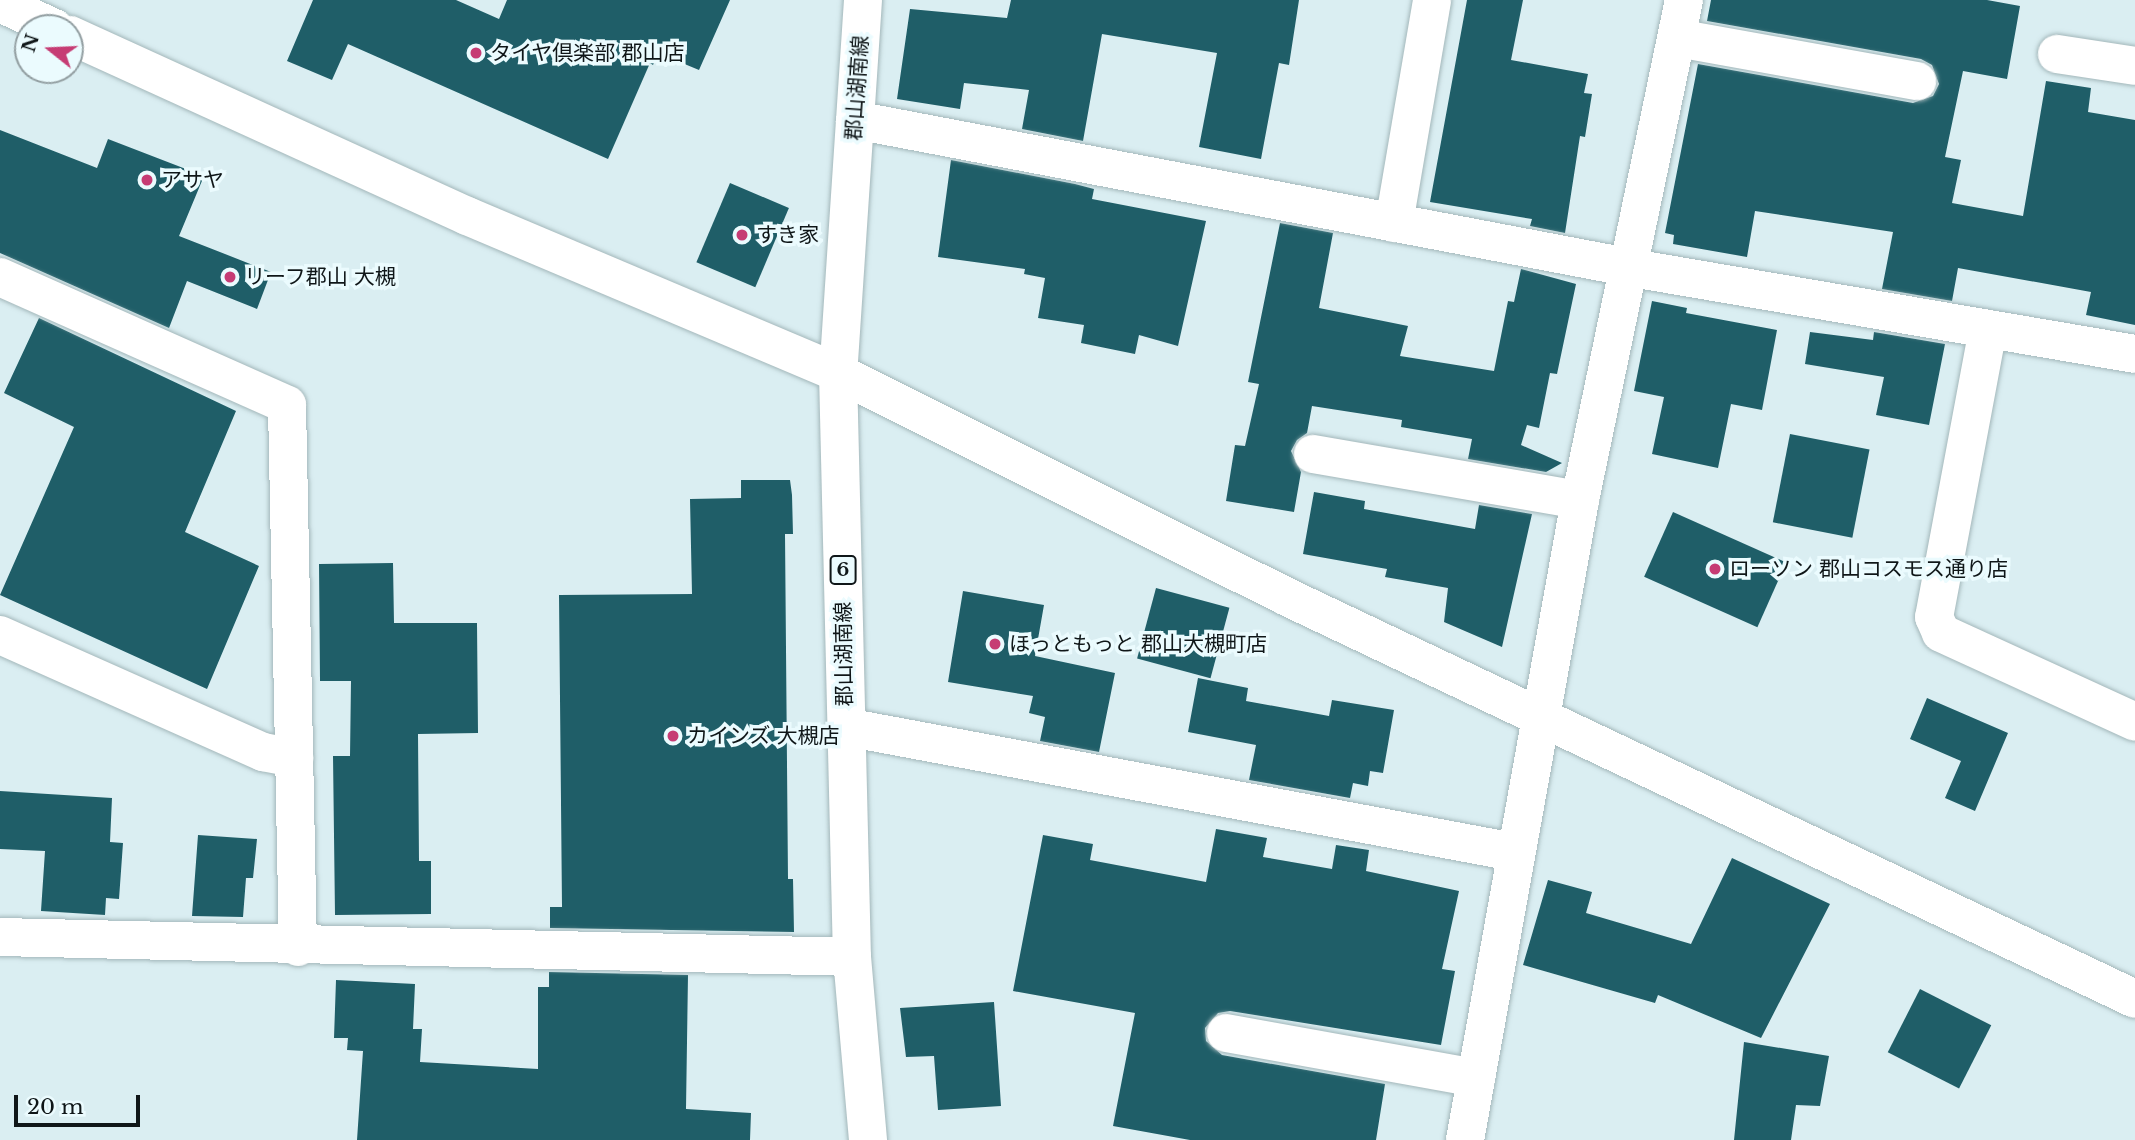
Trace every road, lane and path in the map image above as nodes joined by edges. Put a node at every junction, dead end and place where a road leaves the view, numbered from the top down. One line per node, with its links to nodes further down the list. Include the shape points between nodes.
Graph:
1 (863, 0): 11 (street, 郡山湖南線 / 6)
2 (1432, 0): 12 (street)
3 (1684, 0): 6 (street)
4 (0, 3): 5 (street)
5 (24, 14)
6 (1677, 38): 10 (street); 13 (street)
7 (84, 41): 17 (street, via 467,216)
8 (2057, 54): 9 (street)
9 (2135, 66)
10 (1917, 81)
11 (855, 120): 12 (street); 17 (street, 郡山湖南線 / 6)
12 (1394, 223): 13 (street)
13 (1632, 268): 15 (street); 19 (street)
14 (0, 277): 24 (street, via 288,405)
15 (1989, 329): 16 (street); 22 (street, via 1934,617 1941,633)
16 (2135, 354)
17 (838, 373): 21 (street, via 1287,597); 23 (street, 郡山湖南線 / 6)
18 (1313, 454): 19 (street)
19 (1580, 500): 21 (street)
20 (0, 635): 24 (street, via 263,752)
21 (1543, 718): 25 (street); 29 (street)
22 (2135, 722)
23 (846, 727): 25 (street); 28 (street, 郡山湖南線 / 6)
24 (294, 758): 27 (street)
25 (1514, 852): 31 (street)
26 (0, 937): 27 (street)
27 (298, 947): 28 (street)
28 (852, 957): 32 (street, 郡山湖南線 / 6)
29 (2135, 999)
30 (1226, 1033): 31 (street)
31 (1476, 1078): 33 (street)
32 (868, 1140)
33 (1465, 1140)

